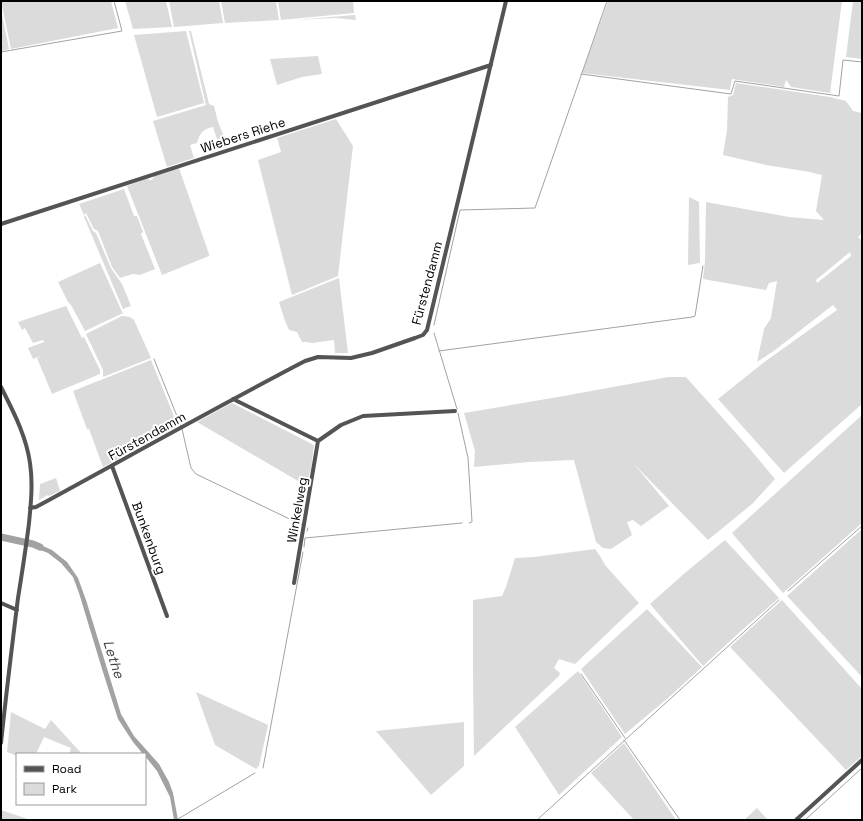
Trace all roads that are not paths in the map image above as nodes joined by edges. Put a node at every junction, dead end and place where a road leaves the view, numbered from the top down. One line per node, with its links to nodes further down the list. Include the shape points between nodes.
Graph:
1 (506, 1): 2 (street, Fürstendamm)
2 (491, 65): 3 (street, Wiebers Riehe); 5 (street, Fürstendamm, via 427,330 423,335 372,353 351,358 318,357 306,361)
3 (1, 224)
4 (1, 387): 9 (street, via 17,418 27,446 31,473)
5 (233, 399): 7 (street); 8 (street, Fürstendamm)
6 (455, 411): 7 (street, via 363,416 341,425)
7 (318, 441): 10 (street, Winkelweg)
8 (112, 466): 9 (street, Fürstendamm); 13 (street, Bunkenburg)
9 (30, 508): 12 (street)
10 (294, 583)
11 (1, 603): 12 (street)
12 (17, 610): 14 (street)
13 (167, 616)
14 (1, 743)
15 (862, 760): 16 (street)
16 (796, 820)

